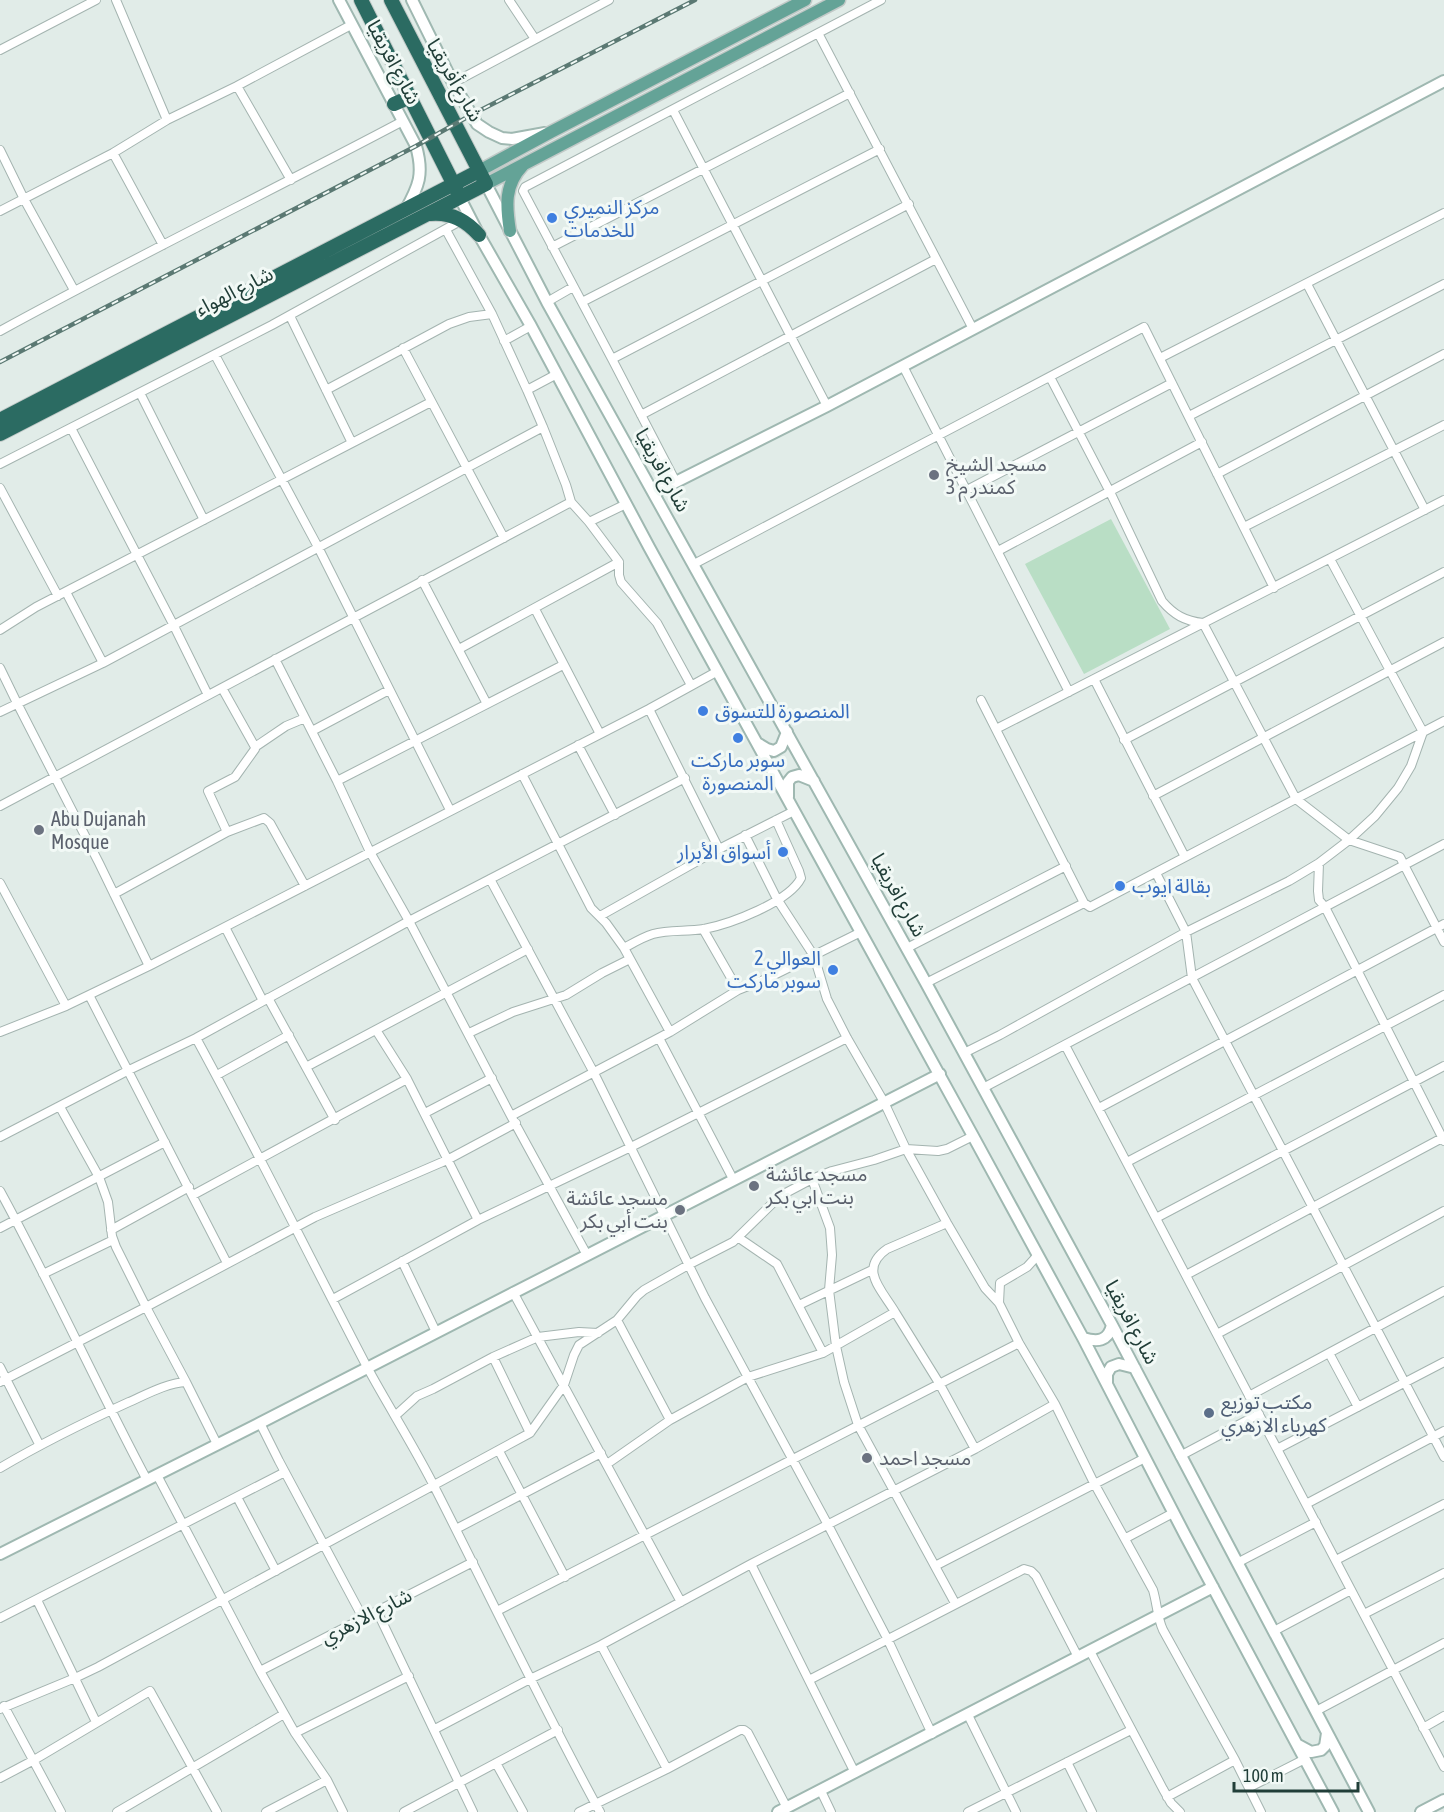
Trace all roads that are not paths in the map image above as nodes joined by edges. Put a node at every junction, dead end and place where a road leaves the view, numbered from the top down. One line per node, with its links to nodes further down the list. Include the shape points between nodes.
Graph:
1 (96, 0): 15 (street)
2 (116, 0): 23 (street)
3 (339, 0): 12 (street, شارع افريقيا)
4 (361, 0): 20 (highway, شارع افريقيا)
5 (391, 0): 31 (highway, شارع افريقيا)
6 (412, 0): 17 (street, شارع أفريقيا)
7 (509, 0): 14 (street)
8 (609, 0): 14 (street)
9 (805, 0): 25 (main road)
10 (839, 0): 29 (main road)
11 (881, 0): 13 (street)
12 (351, 25): 18 (street); 21 (street, شارع افريقيا)
13 (818, 33): 19 (street); 22 (street)
14 (535, 39): 17 (street)
15 (0, 50)
16 (1444, 81): 59 (street)
17 (453, 83): 25 (street, شارع أفريقيا, via 477,124 495,135 512,139)
18 (237, 86): 23 (street); 32 (street)
19 (850, 93): 26 (street); 30 (street)
20 (410, 97): 21 (highway); 33 (highway, شارع افريقيا)
21 (394, 104): 24 (street, شارع افريقيا)
22 (673, 110): 30 (street); 47 (street, via 525,187 524,197)
23 (167, 120): 28 (street)
24 (403, 121): 32 (street); 38 (street, شارع افريقيا, via 416,146 421,172)
25 (551, 132): 31 (main road)
26 (880, 149): 36 (street); 42 (street)
27 (0, 150): 35 (street)
28 (113, 153): 35 (street); 46 (street)
29 (526, 162): 31 (main road); 44 (main road, via 508,191)
30 (704, 169): 42 (street); 47 (street)
31 (483, 177): 33 (highway, شارع الهواء); 34 (highway, شارع الهواء); 44 (street, شارع افريقيا)
32 (291, 180): 46 (street)
33 (454, 185): 34 (highway, شارع افريقيا); 38 (highway, شارع الهواء)
34 (460, 198): 40 (highway, شارع الهواء); 45 (street, شارع افريقيا)
35 (24, 199): 37 (street); 53 (street)
36 (909, 204): 48 (street); 49 (street)
37 (0, 211)
38 (405, 211): 81 (highway, شارع الهواء)
39 (1444, 213): 50 (street)
40 (425, 214): 41 (highway, via 438,213); 86 (highway, شارع الهواء)
41 (462, 220): 43 (street); 45 (highway)
42 (733, 225): 49 (street); 55 (street)
43 (446, 230): 56 (street); 57 (street)
44 (510, 231): 54 (street, شارع افريقيا)
45 (479, 235): 58 (street, شارع افريقيا)
46 (163, 245): 53 (street)
47 (552, 247): 52 (street)
48 (936, 259): 59 (street); 61 (street)
49 (762, 280): 61 (street); 68 (street)
50 (1307, 284): 62 (street); 67 (street)
51 (1444, 284): 62 (street)
52 (573, 287): 54 (street); 55 (street)
53 (74, 290): 60 (street)
54 (547, 302): 99 (street, شارع افريقيا)
55 (582, 302): 68 (street)
56 (492, 314): 63 (street); 64 (street, via 455,321)
57 (290, 316): 66 (street); 73 (street)
58 (531, 326): 63 (street); 70 (street, شارع افريقيا)
59 (973, 329): 69 (street)
60 (0, 331)
61 (790, 337): 78 (street); 79 (street)
62 (1335, 339): 76 (street); 80 (street)
63 (504, 341): 74 (street)
64 (403, 348): 73 (street); 77 (street)
65 (1444, 354): 76 (street)
66 (215, 355): 75 (street); 94 (street)
67 (1160, 358): 71 (street, via 1144,327); 72 (street)
68 (612, 359): 79 (street)
69 (903, 366): 78 (street); 87 (street)
70 (557, 374): 74 (street); 102 (street, شارع افريقيا)
71 (1050, 376): 85 (street); 87 (street)
72 (1172, 383): 80 (street); 85 (street)
73 (326, 390): 89 (street)
74 (527, 390): 83 (street)
75 (140, 393): 84 (street); 104 (street)
76 (1365, 395): 90 (street); 93 (street)
77 (431, 402): 89 (street); 92 (street)
78 (827, 406): 95 (street)
79 (640, 415): 95 (street)
80 (1189, 416): 88 (street)
81 (0, 420)
82 (1444, 425): 90 (street)
83 (543, 427): 92 (street); 101 (street)
84 (71, 428): 91 (street); 110 (street)
85 (1079, 432): 97 (street); 98 (street)
86 (0, 434)
87 (939, 434): 97 (street); 113 (street)
88 (1202, 442): 93 (street); 98 (street)
89 (352, 443): 94 (street)
90 (1394, 451): 103 (street); 106 (street)
91 (0, 464)
92 (467, 469): 107 (street); 108 (street)
93 (1217, 474): 106 (street)
94 (283, 479): 104 (street); 108 (street)
95 (676, 482): 99 (street)
96 (0, 488): 118 (street)
97 (967, 490): 109 (street)
98 (1110, 492): 109 (street); 122 (street, via 1162,601 1181,619)
99 (654, 493): 113 (street, شارع افريقيا)
100 (1444, 500): 103 (street)
101 (571, 502): 105 (street); 107 (street)
102 (626, 504): 105 (street); 132 (street, شارع افريقيا)
103 (1425, 510): 111 (street)
104 (204, 520): 110 (street)
105 (589, 522): 112 (street)
106 (1244, 527): 116 (street)
107 (504, 538): 115 (street)
108 (318, 547): 121 (street); 123 (street)
109 (998, 551): 138 (street)
110 (137, 555): 117 (street); 123 (street)
111 (1330, 559): 116 (street); 120 (street)
112 (619, 562): 119 (street); 135 (street, via 621,582 657,623)
113 (694, 564): 149 (street, شارع افريقيا)
114 (1444, 573): 120 (street)
115 (422, 580): 121 (street); 126 (street)
116 (1274, 588): 122 (street)
117 (66, 592): 118 (street); 128 (street)
118 (58, 596): 124 (street)
119 (535, 609): 126 (street); 129 (street)
120 (1361, 616): 131 (street); 134 (street)
121 (353, 617): 127 (street); 137 (street)
122 (1203, 623): 133 (street); 134 (street)
123 (173, 624): 128 (street); 139 (street)
124 (0, 630)
125 (1444, 642): 131 (street)
126 (459, 649): 142 (street)
127 (275, 659): 136 (street); 145 (street)
128 (104, 663): 141 (street)
129 (563, 665): 142 (street); 151 (street)
130 (0, 668): 141 (street)
131 (1390, 670): 150 (street); 152 (street)
132 (718, 671): 135 (street); 155 (street, شارع افريقيا)
133 (1094, 679): 138 (street); 153 (street)
134 (1235, 682): 152 (street); 153 (street)
135 (691, 685): 143 (street)
136 (222, 688): 139 (street); 157 (street)
137 (389, 690): 148 (street); 154 (street)
138 (1069, 692): 147 (street)
139 (208, 695): 159 (street)
140 (981, 700): 147 (street)
141 (16, 704): 144 (street); 159 (street)
142 (487, 704): 154 (street)
143 (649, 709): 151 (street); 160 (street)
144 (0, 712)
145 (305, 718): 148 (street); 157 (street)
146 (1444, 721): 150 (street)
147 (996, 729): 180 (street)
148 (312, 731): 161 (street)
149 (787, 732): 155 (street, via 781,747 774,751); 162 (street, شارع افريقيا)
150 (1423, 732): 165 (street); 173 (street, via 1398,788)
151 (600, 734): 156 (street)
152 (1263, 736): 163 (street); 165 (street)
153 (1124, 740): 163 (street)
154 (416, 741): 161 (street); 167 (street)
155 (757, 743): 164 (street, شارع افريقيا)
156 (579, 745): 158 (street); 169 (street)
157 (255, 747): 171 (street, via 235,777 208,791)
158 (522, 774): 167 (street); 174 (street)
159 (55, 776): 166 (street); 186 (street)
160 (685, 778): 169 (street); 176 (street)
161 (337, 781): 177 (street)
162 (814, 781): 164 (street, via 799,775 792,777 787,786); 199 (street, شارع افريقيا)
163 (1153, 796): 178 (street)
164 (788, 799): 168 (street, شارع افريقيا)
165 (1296, 799): 173 (street); 178 (street)
166 (0, 806)
167 (450, 810): 177 (street)
168 (794, 811): 170 (street); 195 (street, شارع افريقيا)
169 (615, 814): 174 (street)
170 (776, 820): 172 (street); 187 (street, via 801,878)
171 (227, 832): 184 (street, via 266,819); 186 (street)
172 (745, 835): 176 (street); 187 (street)
173 (1349, 840): 179 (street); 181 (street, via 1400,857)
174 (559, 844): 183 (street); 190 (street, via 591,908)
175 (1444, 844): 181 (street)
176 (719, 849): 190 (street)
177 (370, 852): 184 (street); 191 (street)
178 (1185, 857): 182 (street)
179 (1318, 863): 189 (street, via 1319,900); 196 (street)
180 (1066, 866): 188 (street); 199 (street)
181 (1403, 866): 189 (street); 192 (street)
182 (1156, 873): 188 (street, via 1090,907); 196 (street)
183 (490, 879): 191 (street); 200 (street)
184 (305, 886): 193 (street)
185 (1, 889): 213 (street)
186 (114, 894): 203 (street)
187 (777, 898): 194 (street, via 750,914); 201 (street)
188 (1084, 903): 206 (street)
189 (1325, 907): 204 (street); 205 (street)
190 (600, 916): 198 (street)
191 (409, 921): 208 (street); 212 (street)
192 (1440, 926): 197 (street); 204 (street)
193 (225, 927): 203 (street); 212 (street)
194 (703, 929): 198 (street, via 653,934); 207 (street)
195 (861, 932): 201 (street); 230 (street, شارع افريقيا)
196 (1186, 932): 205 (street); 225 (street)
197 (1444, 942)
198 (624, 948): 202 (street)
199 (907, 948): 206 (street, شارع افريقيا)
200 (528, 949): 208 (street); 211 (street)
201 (814, 956): 207 (street); 222 (street, via 827,999)
202 (630, 959): 211 (street); 217 (street)
203 (149, 966): 209 (street)
204 (1357, 970): 214 (street); 223 (street)
205 (1192, 978): 223 (street); 224 (street)
206 (926, 983): 225 (street, شارع افريقيا)
207 (738, 990): 217 (street)
208 (446, 992): 215 (street); 218 (street)
209 (89, 995): 213 (street); 228 (street)
210 (1444, 995): 214 (street)
211 (555, 999): 218 (street, via 513,1012); 229 (street)
212 (266, 1000): 219 (street); 220 (street)
213 (66, 1006): 216 (street)
214 (1385, 1026): 234 (street); 236 (street)
215 (376, 1030): 227 (street); 233 (street)
216 (0, 1032)
217 (670, 1032): 221 (street)
218 (469, 1033): 232 (street)
219 (289, 1035): 227 (street); 231 (street)
220 (196, 1038): 228 (street); 231 (street)
221 (658, 1038): 229 (street); 241 (street)
222 (847, 1038): 237 (street); 241 (street)
223 (1225, 1041): 236 (street); 239 (street)
224 (1065, 1045): 235 (street); 239 (street)
225 (964, 1053): 235 (street, شارع افريقيا)
226 (1444, 1066): 234 (street)
227 (306, 1067): 242 (street)
228 (129, 1070): 238 (street); 247 (street)
229 (594, 1072): 243 (street); 248 (street)
230 (939, 1074): 237 (street); 244 (street, شارع افريقيا)
231 (217, 1076): 251 (street)
232 (492, 1078): 240 (street); 243 (street)
233 (408, 1079): 240 (street); 242 (street)
234 (1414, 1082): 246 (street); 250 (street)
235 (983, 1088): 291 (street, شارع افريقيا)
236 (1253, 1095): 250 (street); 253 (street)
237 (884, 1102): 249 (street); 255 (street)
238 (60, 1107): 245 (street); 254 (street)
239 (1099, 1108): 253 (street)
240 (425, 1113): 252 (street)
241 (699, 1114): 248 (street); 255 (street)
242 (335, 1120): 251 (street)
243 (514, 1120): 252 (street); 257 (street)
244 (973, 1136): 249 (street, via 942,1150); 274 (street, شارع افريقيا)
245 (0, 1137)
246 (1444, 1139): 261 (street)
247 (165, 1142): 254 (street); 258 (street)
248 (631, 1147): 257 (street); 263 (street)
249 (906, 1149): 256 (street); 267 (street)
250 (1283, 1151): 261 (street); 264 (street)
251 (261, 1159): 260 (street); 269 (street)
252 (447, 1160): 266 (street); 269 (street)
253 (1127, 1162): 264 (street)
254 (99, 1177): 265 (street); 270 (street, via 108,1202)
255 (733, 1179): 263 (street)
256 (812, 1179): 271 (street, via 780,1196); 282 (street, via 830,1228)
257 (550, 1186): 266 (street); 273 (street)
258 (189, 1187): 260 (street); 270 (street)
259 (0, 1191): 265 (street)
260 (193, 1195): 276 (street)
261 (1313, 1208): 278 (street); 281 (street)
262 (1444, 1211): 278 (street)
263 (665, 1215): 273 (street); 277 (street)
264 (1156, 1218): 281 (street)
265 (16, 1220): 268 (street); 280 (street)
266 (478, 1220): 275 (street)
267 (947, 1223): 279 (street, via 887,1249 876,1259); 286 (street, via 985,1288)
268 (0, 1228)
269 (295, 1228): 276 (street); 285 (street)
270 (111, 1230): 272 (street)
271 (739, 1238): 277 (street); 287 (street, via 777,1264)
272 (113, 1240): 280 (street); 288 (street)
273 (587, 1255): 284 (street)
274 (1038, 1255): 286 (street, via 1027,1267 1000,1283); 297 (street, شارع افريقيا)
275 (402, 1261): 285 (street); 293 (street)
276 (227, 1263): 288 (street)
277 (690, 1264): 290 (street, via 644,1290); 308 (street)
278 (1343, 1265): 292 (street); 295 (street)
279 (872, 1270): 282 (street); 289 (street)
280 (43, 1274): 299 (street)
281 (1186, 1275): 295 (street)
282 (829, 1290): 287 (street); 300 (street)
283 (1444, 1291): 292 (street)
284 (513, 1292): 293 (street); 296 (street)
285 (333, 1299): 306 (street)
286 (999, 1303): 298 (street)
287 (799, 1305): 301 (street)
288 (146, 1307): 299 (street); 310 (street)
289 (895, 1312): 300 (street); 311 (street)
290 (617, 1320): 294 (street); 321 (street)
291 (1112, 1325): 297 (street, via 1103,1339); 307 (street, شارع افريقيا)
292 (1376, 1328): 302 (street); 312 (street)
293 (436, 1332): 306 (street)
294 (598, 1333): 296 (street); 313 (street, via 579,1345)
295 (1217, 1334): 315 (street)
296 (538, 1337): 303 (street); 313 (street)
297 (1083, 1338): 314 (street, شارع افريقيا)
298 (1019, 1342): 311 (street); 316 (street)
299 (78, 1343): 309 (street); 318 (street)
300 (836, 1346): 301 (street); 323 (street)
301 (823, 1353): 308 (street)
302 (1329, 1353): 315 (street); 317 (street)
303 (493, 1357): 320 (street, via 416,1396); 325 (street)
304 (1444, 1362): 312 (street)
305 (0, 1367): 309 (street)
306 (367, 1367): 320 (street); 322 (street)
307 (1135, 1368): 314 (street, via 1119,1364 1111,1367); 333 (street, شارع افريقيا)
308 (748, 1377): 321 (street); 336 (street)
309 (3, 1380): 327 (street)
310 (186, 1382): 318 (street); 328 (street)
311 (939, 1383): 323 (street); 329 (street)
312 (1405, 1383): 317 (street); 326 (street)
313 (564, 1385): 325 (street); 332 (street)
314 (1107, 1385): 335 (street, شارع افريقيا)
315 (1249, 1396): 319 (street)
316 (1055, 1404): 329 (street); 341 (street)
317 (1358, 1407): 330 (street)
318 (110, 1411): 327 (street); 340 (street)
319 (1259, 1414): 330 (street); 333 (street)
320 (395, 1416): 342 (street)
321 (670, 1420): 337 (street)
322 (260, 1422): 328 (street); 339 (street)
323 (858, 1425): 336 (street); 343 (street)
324 (1444, 1431): 326 (street)
325 (530, 1433): 331 (street)
326 (1433, 1437): 334 (street); 346 (street)
327 (39, 1444): 338 (street)
328 (217, 1444): 340 (street)
329 (975, 1449): 343 (street)
330 (1277, 1449): 346 (street)
331 (499, 1451): 342 (street); 344 (street)
332 (601, 1453): 337 (street); 344 (street)
333 (1180, 1456): 359 (street, شارع افريقيا)
334 (1444, 1457)
335 (1145, 1458): 341 (street); 348 (street, شارع افريقيا)
336 (792, 1460): 351 (street); 353 (street)
337 (607, 1464): 353 (street)
338 (0, 1468)
339 (285, 1472): 345 (street); 355 (street)
340 (152, 1477): 350 (street); 356 (street)
341 (1095, 1483): 354 (street); 361 (street)
342 (434, 1485): 352 (street); 355 (street)
343 (894, 1492): 351 (street); 361 (street)
344 (522, 1494): 352 (street); 364 (street)
345 (237, 1497): 350 (street); 362 (street)
346 (1306, 1504): 349 (street)
347 (1444, 1504): 357 (street)
348 (1173, 1513): 354 (street); 365 (street, شارع افريقيا)
349 (1316, 1522): 357 (street); 359 (street)
350 (182, 1525): 367 (street); 368 (street)
351 (828, 1525): 360 (street); 378 (street)
352 (456, 1528): 358 (street)
353 (645, 1535): 364 (street); 369 (street)
354 (1125, 1538): 374 (street, via 1153,1590)
355 (323, 1545): 362 (street); 376 (street)
356 (0, 1554)
357 (1335, 1560): 366 (street)
358 (472, 1562): 371 (street, شارع الازهري); 372 (street)
359 (1237, 1563): 377 (street, شارع افريقيا)
360 (752, 1564): 369 (street); 388 (street)
361 (935, 1566): 370 (street)
362 (276, 1570): 367 (street)
363 (1444, 1572): 373 (street)
364 (565, 1576): 372 (street)
365 (1213, 1587): 374 (street); 402 (street, شارع افريقيا)
366 (1351, 1590): 373 (street); 377 (street)
367 (223, 1599): 384 (street); 386 (street)
368 (37, 1600): 375 (street); 386 (street)
369 (681, 1602): 380 (street)
370 (956, 1603): 378 (street); 382 (street, via 1017,1571 1031,1570)
371 (377, 1611): 376 (street, شارع الازهري); 385 (street)
372 (497, 1611): 387 (street)
373 (1364, 1614): 383 (street)
374 (1158, 1616): 381 (street); 405 (street)
375 (0, 1618)
376 (363, 1618): 384 (street, شارع الازهري)
377 (1274, 1631): 390 (street, شارع افريقيا)
378 (887, 1638): 388 (street); 401 (street)
379 (1444, 1643): 383 (street)
380 (601, 1645): 387 (street); 410 (street)
381 (1090, 1651): 382 (street); 398 (street)
382 (1078, 1657): 392 (street)
383 (1393, 1670): 390 (street); 395 (street)
384 (260, 1671): 391 (street)
385 (409, 1676): 396 (street); 400 (street)
386 (75, 1678): 389 (street); 394 (street)
387 (530, 1679): 396 (street); 397 (street)
388 (809, 1680): 411 (street)
389 (2, 1708): 404 (street)
390 (1316, 1711): 399 (street, شارع افريقيا)
391 (284, 1714): 400 (street); 409 (street)
392 (968, 1715): 401 (street); 417 (street)
393 (1444, 1716): 395 (street)
394 (96, 1722): 404 (street); 409 (street, via 150,1691)
395 (1424, 1728): 408 (street)
396 (435, 1729): 414 (street)
397 (558, 1730): 407 (street); 420 (street)
398 (1131, 1730): 406 (street); 418 (street)
399 (1328, 1732): 402 (street, via 1321,1750 1311,1752); 439 (street, شارع افريقيا)
400 (296, 1733): 413 (street)
401 (932, 1734): 411 (street)
402 (1298, 1745): 403 (street, شارع افريقيا)
403 (1305, 1759): 415 (street); 438 (street, شارع افريقيا)
404 (34, 1760): 412 (street); 422 (street)
405 (1235, 1760): 415 (street); 418 (street)
406 (1067, 1762): 417 (street); 435 (street)
407 (496, 1763): 414 (street); 429 (street)
408 (1444, 1767)
409 (192, 1769): 423 (street); 424 (street)
410 (667, 1769): 420 (street); 421 (street, via 744,1730)
411 (855, 1773): 416 (street)
412 (0, 1778)
413 (327, 1780): 425 (street); 426 (street)
414 (459, 1783): 427 (street); 428 (street)
415 (1250, 1787): 437 (street)
416 (821, 1791): 421 (street); 432 (street)
417 (1007, 1793): 433 (street); 434 (street)
418 (1167, 1797): 436 (street)
419 (1444, 1800): 440 (street)
420 (595, 1804): 430 (street); 431 (street)
421 (782, 1810)
422 (61, 1812)
423 (117, 1812)
424 (217, 1812)
425 (266, 1812)
426 (343, 1812)
427 (404, 1812)
428 (473, 1812)
429 (523, 1812)
430 (579, 1812)
431 (600, 1812)
432 (831, 1812)
433 (968, 1812)
434 (1016, 1812)
435 (1092, 1812)
436 (1180, 1812)
437 (1261, 1812)
438 (1333, 1812)
439 (1369, 1812)
440 (1421, 1812)

